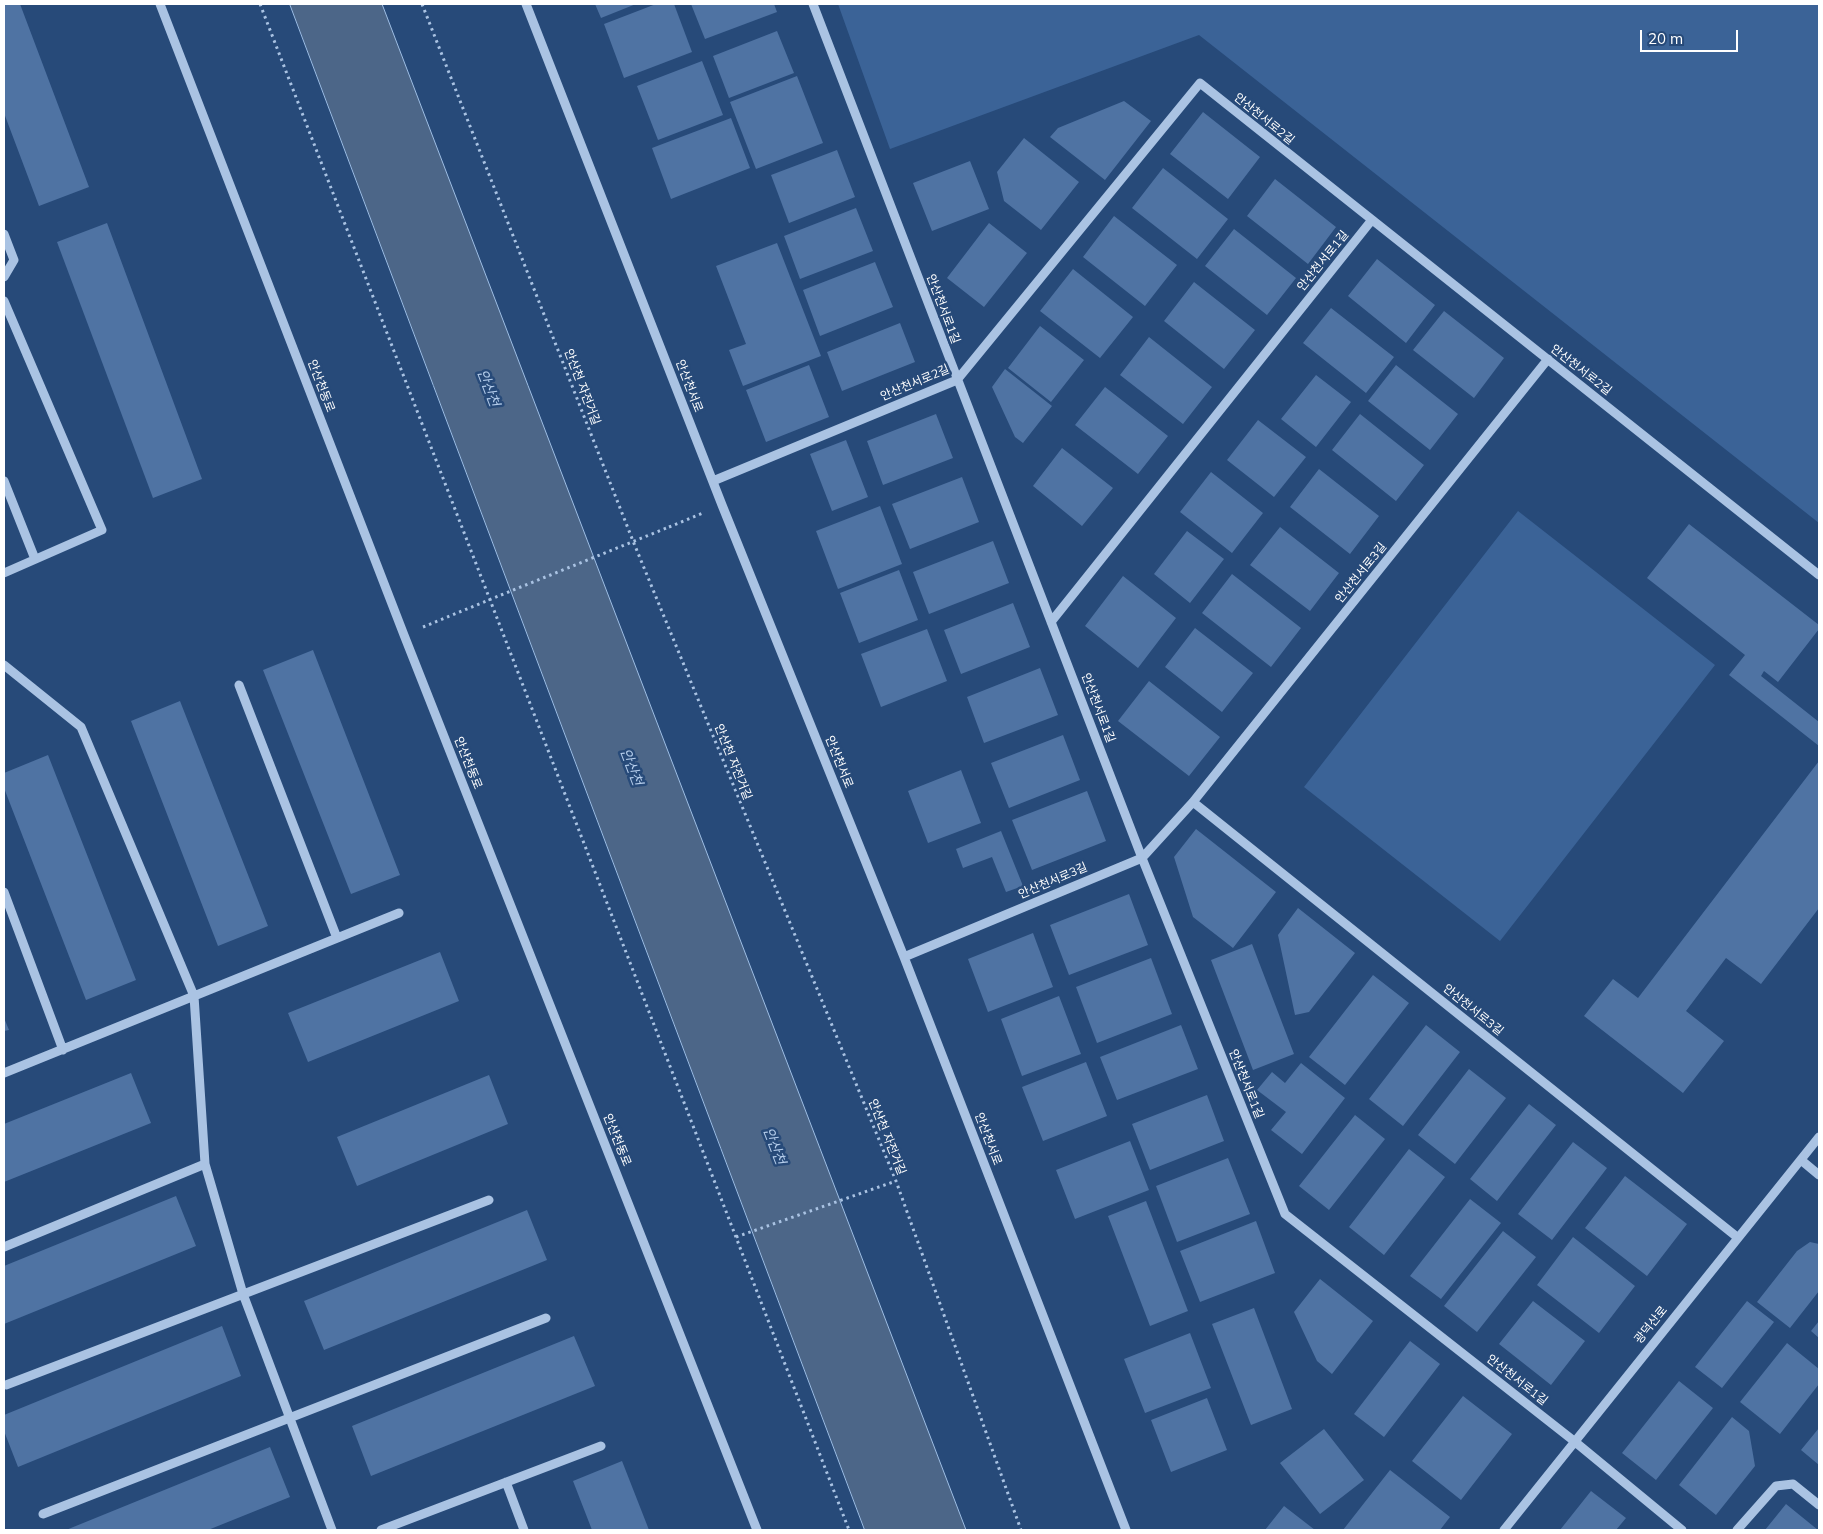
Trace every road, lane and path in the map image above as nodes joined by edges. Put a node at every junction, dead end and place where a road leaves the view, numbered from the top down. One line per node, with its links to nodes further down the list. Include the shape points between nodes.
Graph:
1 (160, 4): 20 (street, 안산천동로)
2 (260, 4): 38 (path)
3 (422, 4): 15 (path, 안산천 자전거길)
4 (526, 4): 12 (street, 안산천서로)
5 (812, 4): 11 (street, 안산천서로1길)
6 (1371, 221): 10 (street, 안산천서로2길); 11 (street, 안산천서로2길, via 1200,84); 19 (street, 안산천서로1길)
7 (4, 234): 8 (street, via 14,260)
8 (4, 277)
9 (4, 301): 16 (street, via 102,530)
10 (1548, 359): 18 (street, 안산천서로2길); 23 (street, 안산천서로3길)
11 (957, 380): 12 (street, 안산천서로2길); 19 (street, 안산천서로1길)
12 (713, 480): 14 (street, 안산천서로)
13 (4, 481): 16 (street)
14 (722, 505): 15 (path, bridge); 28 (street, 안산천서로)
15 (633, 541): 20 (path, bridge); 36 (path, 안산천 자전거길)
16 (35, 559): 17 (street)
17 (4, 573)
18 (1819, 575)
19 (1051, 622): 24 (street, 안산천서로1길)
20 (404, 635): 53 (street, 안산천동로)
21 (4, 665): 29 (street, via 81,727)
22 (239, 685): 27 (street)
23 (1193, 802): 24 (street, 안산천서로3길); 39 (street, 안산천서로3길)
24 (1142, 858): 28 (street, 안산천서로3길); 45 (street, 안산천서로1길, via 1285,1214)
25 (4, 892): 30 (street)
26 (399, 913): 27 (street)
27 (338, 938): 29 (street)
28 (904, 957): 56 (street, 안산천서로)
29 (194, 996): 30 (street); 34 (street)
30 (63, 1050): 31 (street)
31 (4, 1074)
32 (1819, 1137): 33 (street, 광덕산로)
33 (1801, 1160): 35 (street); 39 (street, 광덕산로)
34 (205, 1164): 40 (street); 41 (street)
35 (1819, 1175)
36 (896, 1181): 38 (path); 55 (path, 안산천 자전거길)
37 (489, 1200): 41 (street)
38 (736, 1237): 54 (path)
39 (1737, 1237): 45 (street, 광덕산로)
40 (4, 1247)
41 (243, 1294): 43 (street); 44 (street)
42 (546, 1318): 44 (street)
43 (6, 1385)
44 (289, 1418): 49 (street); 50 (street)
45 (1574, 1441): 57 (street, 광덕산로); 58 (street, 안산천서로1길)
46 (601, 1446): 47 (street)
47 (506, 1482): 51 (street); 52 (street)
48 (1819, 1505): 59 (street, via 1793,1484 1776,1486)
49 (43, 1514)
50 (332, 1530)
51 (381, 1530)
52 (524, 1530)
53 (757, 1530)
54 (850, 1530)
55 (1021, 1530)
56 (1126, 1530)
57 (1504, 1530)
58 (1682, 1530)
59 (1737, 1530)

